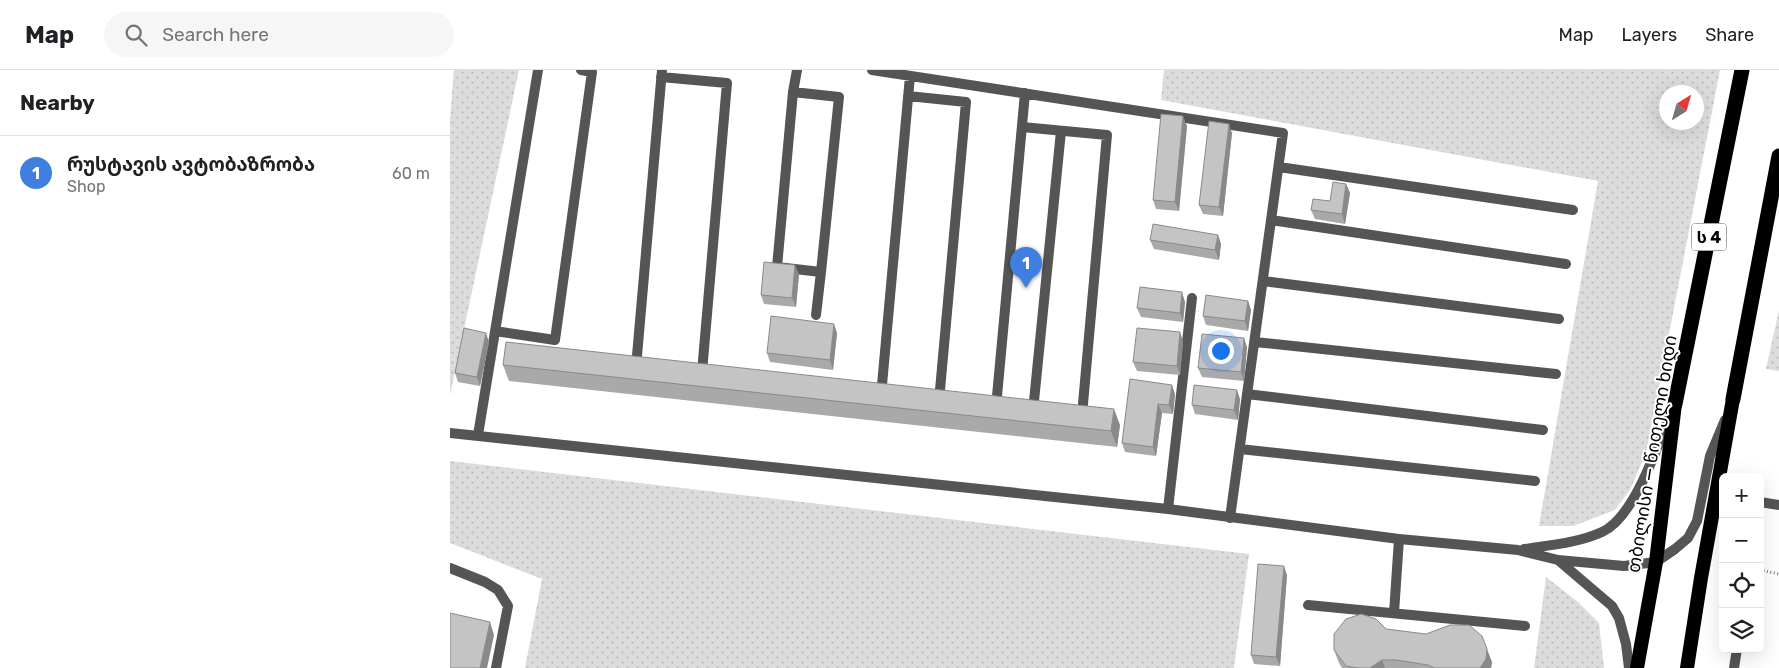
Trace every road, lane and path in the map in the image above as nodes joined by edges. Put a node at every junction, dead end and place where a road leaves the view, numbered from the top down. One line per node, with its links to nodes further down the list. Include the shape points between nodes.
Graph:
1 (538, 70): 25 (street)
2 (581, 70): 25 (street, via 592,72 556,340)
3 (797, 70): 8 (street)
4 (872, 70): 7 (street)
5 (1742, 70): 34 (highway, თბილისი — წითელი ხიდი / ს 4)
6 (661, 74): 27 (street, via 636,366); 28 (street, via 727,83 702,372)
7 (910, 76): 9 (street); 10 (street)
8 (793, 92): 20 (street, via 777,267); 20 (street, via 839,97)
9 (1025, 93): 11 (street); 14 (street, via 1283,133)
10 (908, 96): 31 (street, via 880,398); 33 (street, via 966,102 938,403)
11 (1022, 127): 12 (street); 35 (street, via 996,407)
12 (1061, 130): 36 (street); 37 (street, via 1107,135 1082,415)
13 (1779, 156): 18 (highway)
14 (1279, 166): 16 (street); 17 (street)
15 (1779, 196): 18 (highway)
16 (1573, 210)
17 (1271, 220): 19 (street); 21 (street)
18 (1764, 234): 32 (highway)
19 (1566, 264)
20 (821, 272): 23 (street)
21 (1263, 281): 24 (street); 26 (street, via 1255,305)
22 (1192, 298): 47 (street)
23 (816, 315)
24 (1559, 319)
25 (495, 331): 40 (street)
26 (1255, 342): 29 (street); 30 (street)
27 (646, 367)
28 (684, 371)
29 (1556, 374)
30 (1247, 394): 38 (street); 41 (street)
31 (890, 399)
32 (1733, 399): 42 (highway); 52 (street, via 1710,456 1697,521 1688,538)
33 (929, 402)
34 (1675, 404): 50 (street, via 1649,466 1620,519 1604,531 1581,540); 52 (highway, თბილისი — წითელი ხიდი / ს 4)
35 (1005, 408)
36 (1033, 411)
37 (1072, 414)
38 (1543, 430)
39 (450, 433): 40 (street)
40 (478, 435): 47 (street)
41 (1240, 449): 43 (street); 48 (street)
42 (1723, 473)
43 (1535, 481)
44 (1719, 496): 63 (highway)
45 (1764, 503): 46 (street)
46 (1779, 505)
47 (1168, 509): 48 (street)
48 (1230, 518): 49 (street)
49 (1399, 539): 50 (street); 57 (street)
50 (1518, 550): 51 (street)
51 (1558, 560): 52 (street, via 1624,566); 61 (street, via 1612,606 1619,618)
52 (1656, 562): 62 (highway, თბილისი — წითელი ხიდი / ს 4)
53 (450, 568): 60 (street, via 498,590 508,606)
54 (1764, 571): 55 (path)
55 (1779, 574)
56 (1308, 605): 57 (street)
57 (1394, 614): 58 (street)
58 (1525, 626)
59 (1736, 653): 64 (street)
60 (496, 668)
61 (1630, 668)
62 (1637, 668)
63 (1687, 668)
64 (1734, 668)

